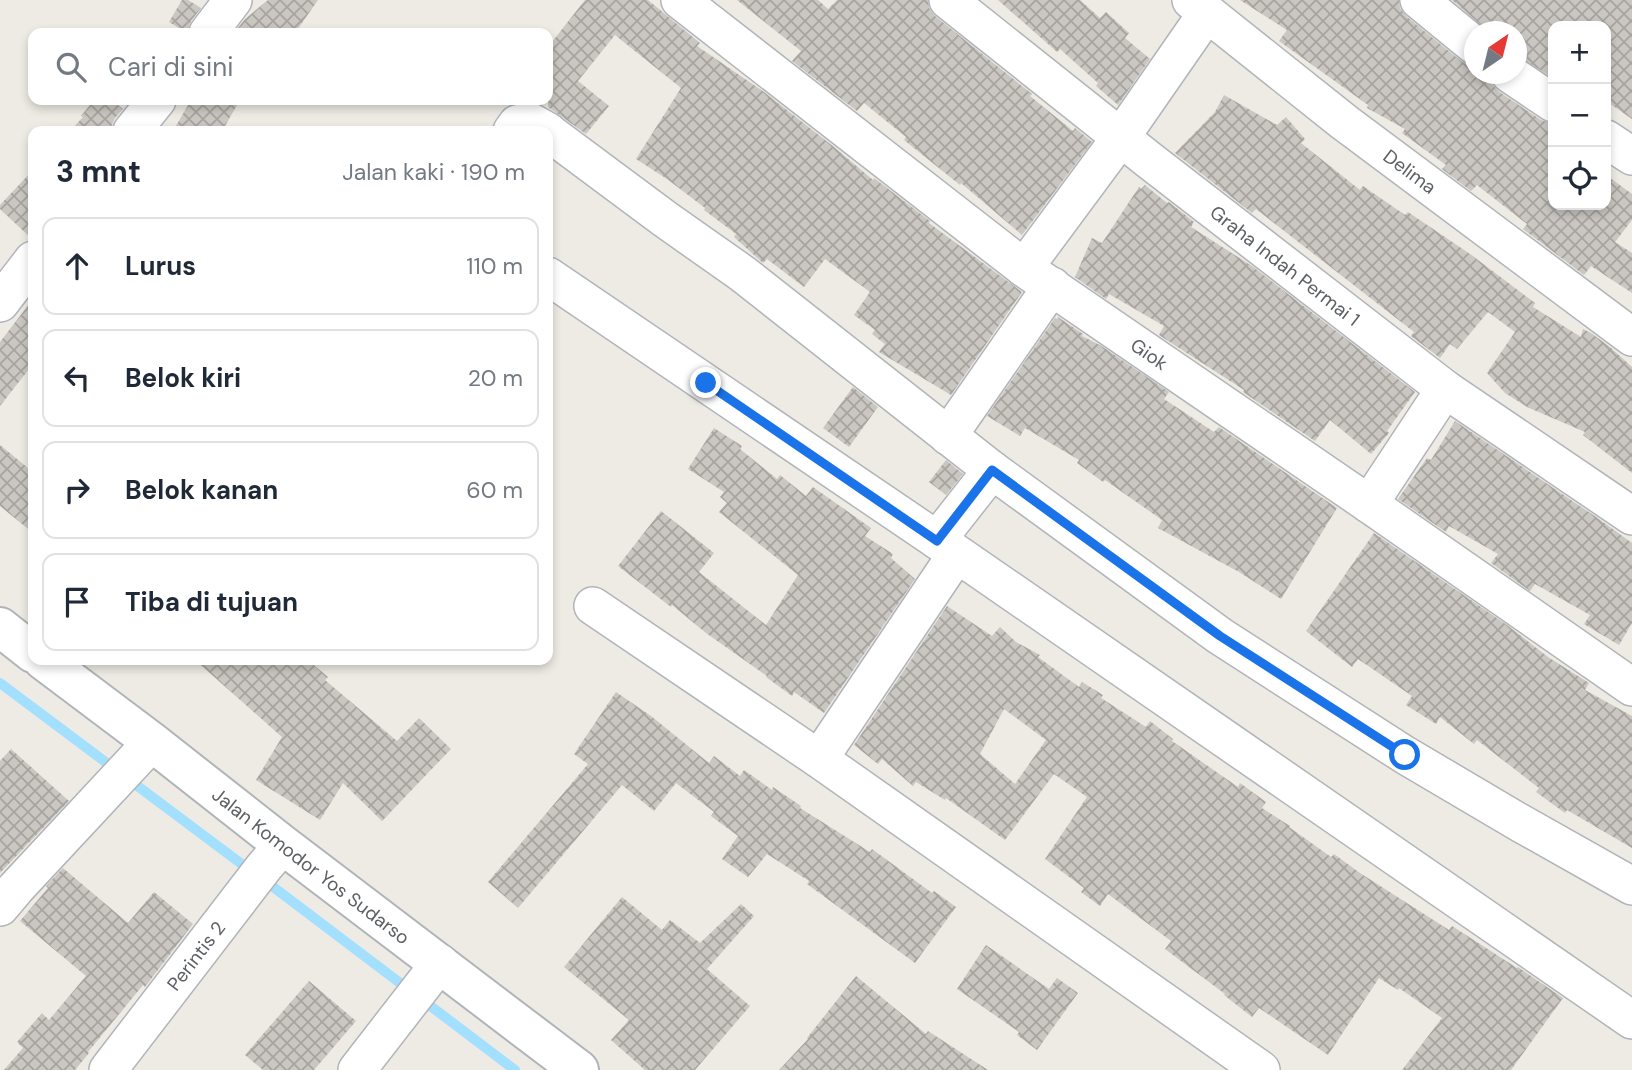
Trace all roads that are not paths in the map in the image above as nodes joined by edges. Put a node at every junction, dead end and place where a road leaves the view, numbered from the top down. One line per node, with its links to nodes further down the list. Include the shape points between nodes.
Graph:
1 (233, 0): 6 (street)
2 (680, 0): 19 (street, Giok)
3 (948, 0): 15 (street, Graha Indah Permai 1)
4 (1419, 0): 7 (street)
5 (1216, 10): 15 (street); 22 (street, Delima, via 1344,122)
6 (212, 28)
7 (1464, 36)
8 (1525, 84): 9 (street)
9 (1548, 100)
10 (152, 105): 11 (street)
11 (136, 126)
12 (516, 126): 13 (street, via 529,121)
13 (537, 126)
14 (553, 136): 24 (street, via 743,274)
15 (1121, 137): 19 (street); 23 (street, Graha Indah Permai 1)
16 (1611, 142): 17 (street)
17 (1632, 156)
18 (28, 267): 21 (street)
19 (1038, 277): 24 (street); 26 (street, Giok)
20 (553, 279): 28 (street)
21 (0, 303)
22 (1632, 337)
23 (1445, 389): 26 (street); 27 (street, Graha Indah Permai 1)
24 (948, 436): 25 (street)
25 (992, 470): 28 (street); 37 (street, via 1220,636 1405,755)
26 (1369, 504): 33 (street, Giok)
27 (1632, 516)
28 (947, 548): 35 (street); 40 (street)
29 (593, 606): 35 (street)
30 (0, 627): 31 (street)
31 (28, 649)
32 (48, 665): 34 (street, Jalan Komodor Yos Sudarso)
33 (1632, 687)
34 (141, 753): 36 (street, Jalan Komodor Yos Sudarso); 38 (street)
35 (818, 759): 44 (street)
36 (274, 856): 39 (street, Jalan Komodor Yos Sudarso); 41 (street, Perintis 2)
37 (1632, 886)
38 (0, 907)
39 (432, 975): 42 (street); 43 (street, Jalan Komodor Yos Sudarso)
40 (1632, 1020)
41 (108, 1070)
42 (357, 1070)
43 (579, 1070)
44 (1261, 1070)

